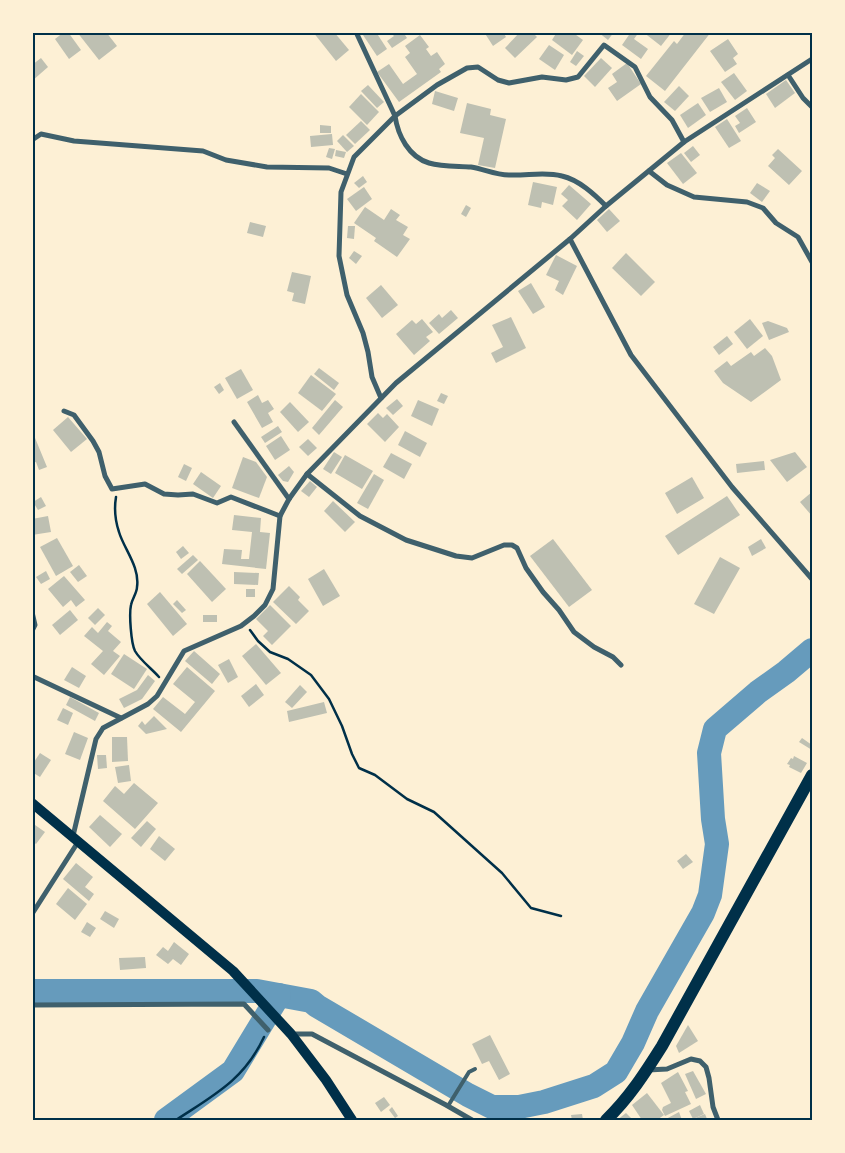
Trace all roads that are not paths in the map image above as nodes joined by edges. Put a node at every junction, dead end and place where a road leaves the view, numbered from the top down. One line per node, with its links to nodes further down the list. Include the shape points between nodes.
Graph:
1 (356, 32): 5 (street)
2 (812, 59): 3 (street)
3 (788, 75): 4 (street); 7 (street)
4 (812, 107)
5 (395, 116): 7 (street, via 467,68 478,67 508,83 542,77 566,80 578,77 604,45 635,68 650,97 672,120); 9 (street, via 354,156); 10 (street, via 397,130 406,146 417,158 430,164 498,174 540,172 564,176 587,189)
6 (32, 140): 9 (street, via 42,134 74,141 203,151 226,160 267,167 329,168)
7 (684, 142): 8 (street)
8 (649, 171): 10 (street); 12 (street, via 694,198 747,202 763,208 776,223 798,237)
9 (347, 174): 13 (street, via 341,192 339,256 347,294 363,333)
10 (606, 206): 11 (street)
11 (570, 239): 13 (street); 19 (street, via 631,355 732,487)
12 (812, 262)
13 (380, 398): 16 (street)
14 (64, 411): 18 (street, via 74,415 93,441 112,489 145,484 164,494 193,494 217,503 231,497)
15 (234, 422): 17 (street)
16 (307, 474): 17 (street); 22 (street, via 360,516 406,540 472,558 504,545 517,548 526,568 574,632)
17 (289, 499): 18 (street)
18 (280, 516): 24 (street, via 272,589 265,604 245,623 184,651 157,696)
19 (812, 579)
20 (32, 612): 21 (street, via 35,625)
21 (32, 631)
22 (621, 665)
23 (32, 676): 24 (street)
24 (121, 718): 27 (street, via 103,728 96,739)
25 (812, 775): 33 (highway)
26 (32, 803): 27 (main road)
27 (76, 839): 28 (street); 31 (main road, via 233,971)
28 (32, 914)
29 (32, 1005): 30 (street, via 244,1004)
30 (268, 1030)
31 (290, 1034): 34 (street, via 312,1034); 35 (main road)
32 (475, 1069): 34 (lane, via 469,1072)
33 (647, 1070): 37 (highway, via 618,1110); 38 (street, via 667,1069 691,1059 700,1061 710,1078)
34 (448, 1106): 36 (street)
35 (352, 1120)
36 (472, 1120)
37 (606, 1120)
38 (718, 1120)

